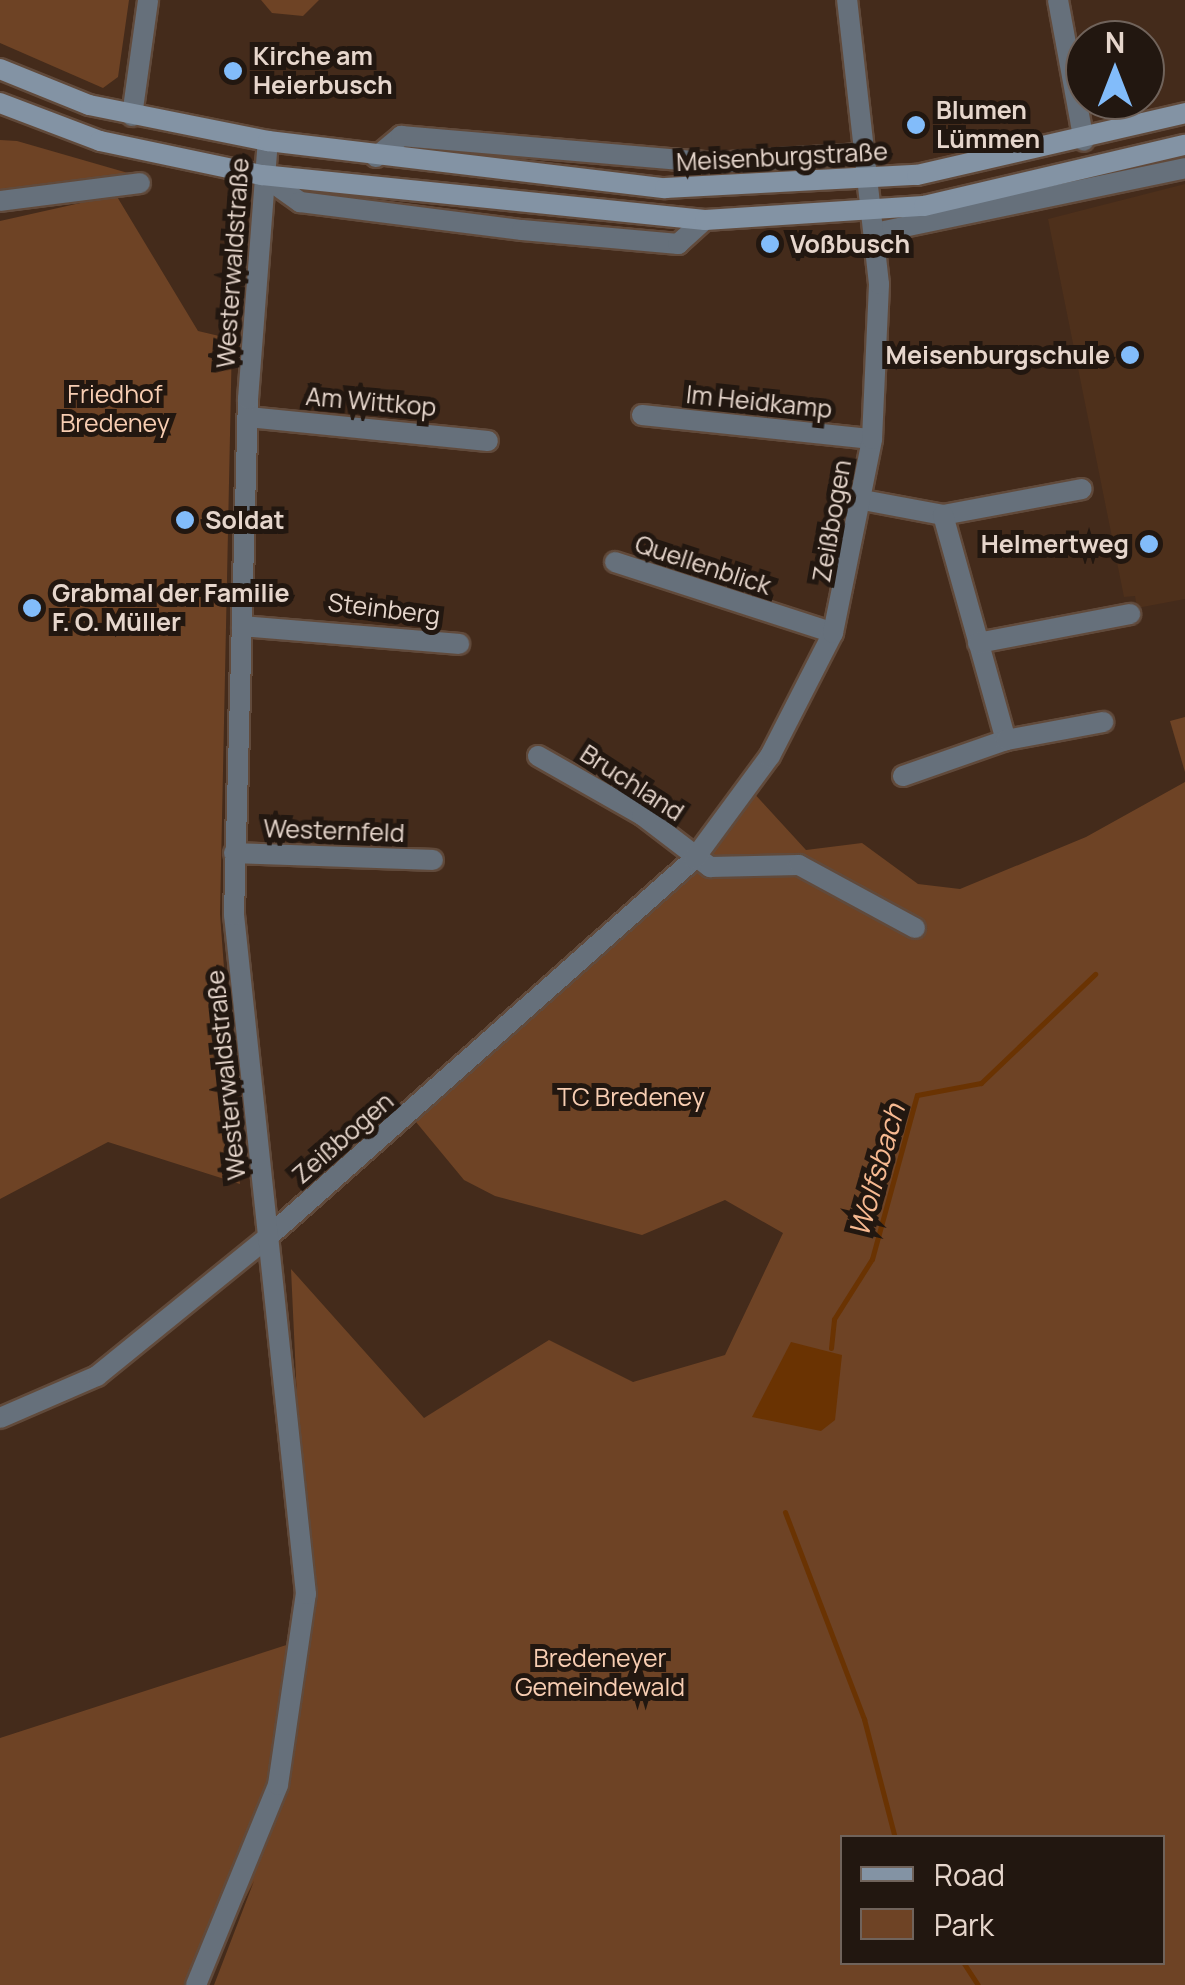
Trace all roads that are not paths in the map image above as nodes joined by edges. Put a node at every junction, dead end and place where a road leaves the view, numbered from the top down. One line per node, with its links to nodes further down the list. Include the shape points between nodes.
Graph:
1 (148, 0): 7 (street)
2 (847, 0): 13 (street, Zeißbogen)
3 (1058, 0): 11 (street)
4 (0, 68): 7 (main road, Meisenburgstraße)
5 (0, 103): 8 (main road)
6 (1185, 113): 11 (main road, Meisenburgstraße)
7 (132, 116): 10 (main road, Meisenburgstraße)
8 (32, 119): 9 (main road); 16 (main road)
9 (0, 120)
10 (268, 141): 14 (main road, Meisenburgstraße); 16 (street, Westerwaldstraße)
11 (1084, 141): 17 (main road, Meisenburgstraße)
12 (1185, 145): 20 (main road)
13 (862, 154): 14 (street, Meisenburgstraße, via 713,163 402,136); 17 (street, Zeißbogen)
14 (376, 157): 17 (main road, Meisenburgstraße, via 665,188)
15 (1185, 168): 20 (street)
16 (262, 175): 20 (main road, via 705,220); 22 (street, Westerwaldstraße)
17 (865, 179): 20 (street, Zeißbogen)
18 (140, 184): 19 (street)
19 (0, 201)
20 (873, 222): 23 (street, Zeißbogen)
21 (642, 415): 23 (street, Im Heidkamp)
22 (248, 417): 24 (street, Am Wittkop); 30 (street, Westerwaldstraße)
23 (872, 439): 26 (street, Zeißbogen)
24 (488, 441)
25 (1082, 488): 27 (street)
26 (863, 500): 27 (street); 31 (street, Zeißbogen)
27 (943, 515): 32 (street)
28 (615, 562): 31 (street, Quellenblick)
29 (1130, 614): 32 (street)
30 (242, 626): 33 (street, Steinberg, via 372,630); 38 (street, Westerwaldstraße)
31 (833, 633): 39 (street, Zeißbogen, via 770,756)
32 (978, 643): 35 (street)
33 (459, 644)
34 (1104, 722): 35 (street)
35 (1006, 740): 37 (street)
36 (538, 756): 39 (street, Bruchland, via 642,815)
37 (903, 776)
38 (234, 853): 40 (street, Westernfeld); 42 (street, Westerwaldstraße)
39 (694, 859): 41 (street, via 734,873 799,865); 42 (street, Zeißbogen)
40 (433, 860)
41 (915, 928)
42 (268, 1237): 43 (street, Zeißbogen, via 106,1370); 44 (street, Westerwaldstraße, via 306,1594 298,1680 272,1802)
43 (0, 1418)
44 (196, 1985)

